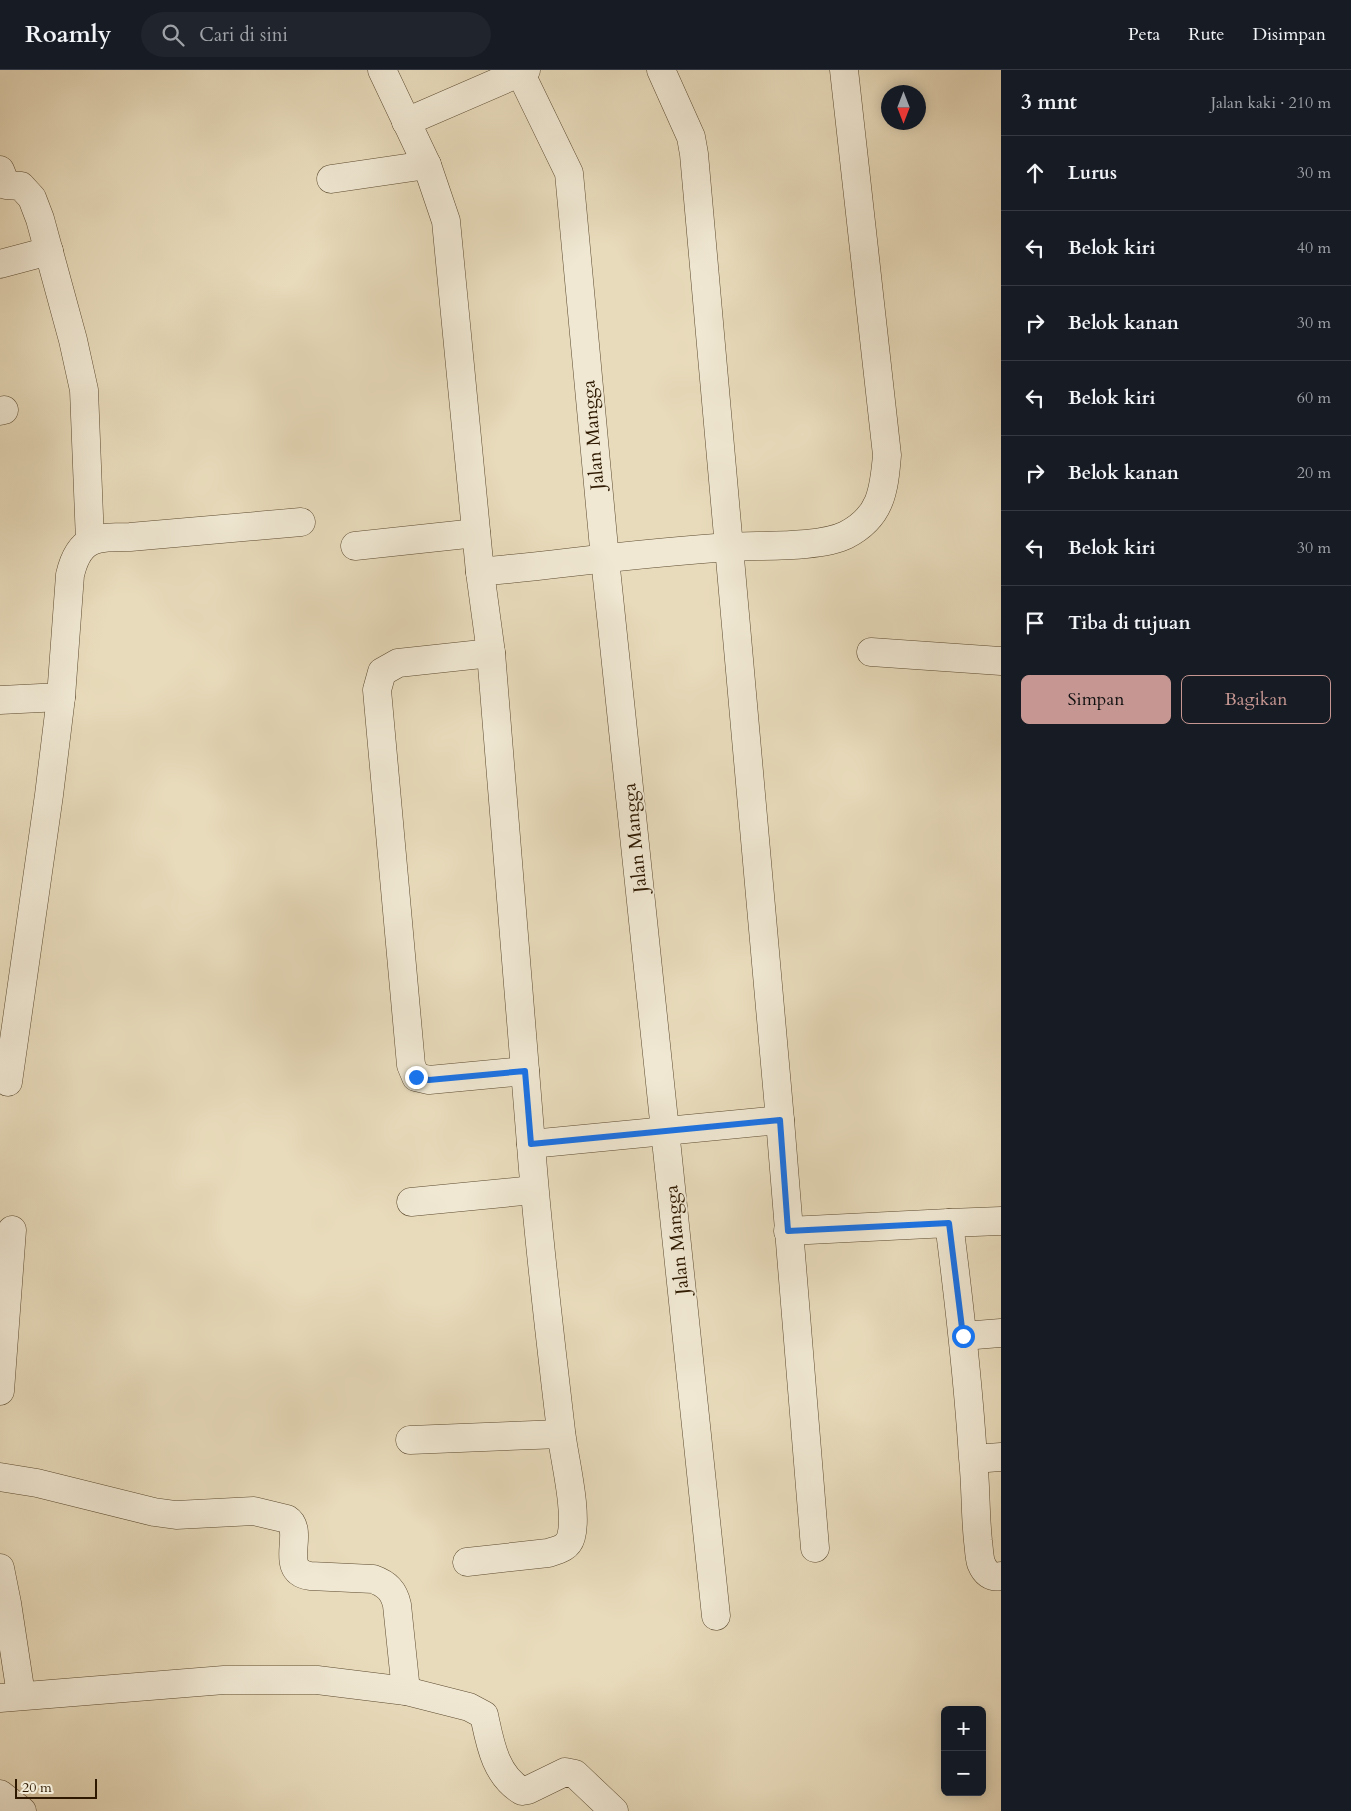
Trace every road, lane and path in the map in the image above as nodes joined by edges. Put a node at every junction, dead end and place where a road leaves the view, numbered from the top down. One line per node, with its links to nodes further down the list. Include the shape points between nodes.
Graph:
1 (382, 70): 5 (street)
2 (661, 70): 15 (street, via 691,137 694,154)
3 (844, 70): 15 (street, via 886,455 882,492 871,515 845,535 819,542)
4 (522, 71): 5 (street); 16 (street, Jalan Mangga, via 569,172)
5 (406, 122): 6 (street)
6 (427, 165): 7 (street); 12 (street, via 446,221)
7 (331, 179)
8 (2, 180): 9 (street, via 21,186 32,198)
9 (49, 251): 10 (street); 13 (street, via 84,390)
10 (0, 264)
11 (301, 522): 13 (street, via 106,537)
12 (476, 533): 14 (street); 17 (street)
13 (90, 541): 21 (street, via 75,556 70,575)
14 (355, 546)
15 (728, 547): 16 (street); 25 (street)
16 (605, 559): 17 (street); 26 (street, Jalan Mangga)
17 (480, 572): 19 (street)
18 (871, 652): 20 (street)
19 (491, 654): 23 (street); 23 (street, via 398,663 382,672 377,690 386,802 411,1066 416,1077 429,1080)
20 (1001, 661)
21 (60, 697): 22 (street); 24 (street)
22 (0, 700)
23 (525, 1071): 27 (street)
24 (8, 1082)
25 (780, 1120): 26 (street); 33 (street)
26 (666, 1131): 27 (street); 46 (street, Jalan Mangga)
27 (531, 1144): 28 (street)
28 (534, 1190): 29 (street); 37 (street)
29 (411, 1202)
30 (1001, 1221): 31 (street)
31 (949, 1223): 33 (street); 35 (street)
32 (12, 1230): 36 (street)
33 (788, 1231): 42 (street)
34 (1001, 1333): 35 (street)
35 (963, 1336): 40 (street)
36 (0, 1391)
37 (562, 1434): 38 (street); 43 (street, via 573,1512 569,1544 548,1553)
38 (410, 1440)
39 (1001, 1457): 40 (street)
40 (974, 1459): 45 (street, via 980,1557 989,1575)
41 (0, 1478): 47 (street, via 37,1483 154,1512 176,1515 254,1512 291,1521 294,1529 293,1560 303,1574 373,1579 392,1590 397,1605)
42 (815, 1548)
43 (467, 1562)
44 (0, 1568): 48 (street, via 7,1602)
45 (1001, 1576)
46 (716, 1616)
47 (406, 1691): 48 (street, via 317,1680 224,1680); 51 (street, via 470,1707 484,1715 492,1754 516,1788 528,1790 565,1772 575,1774)
48 (10, 1697)
49 (0, 1794): 50 (street)
50 (22, 1811)
51 (614, 1811)

